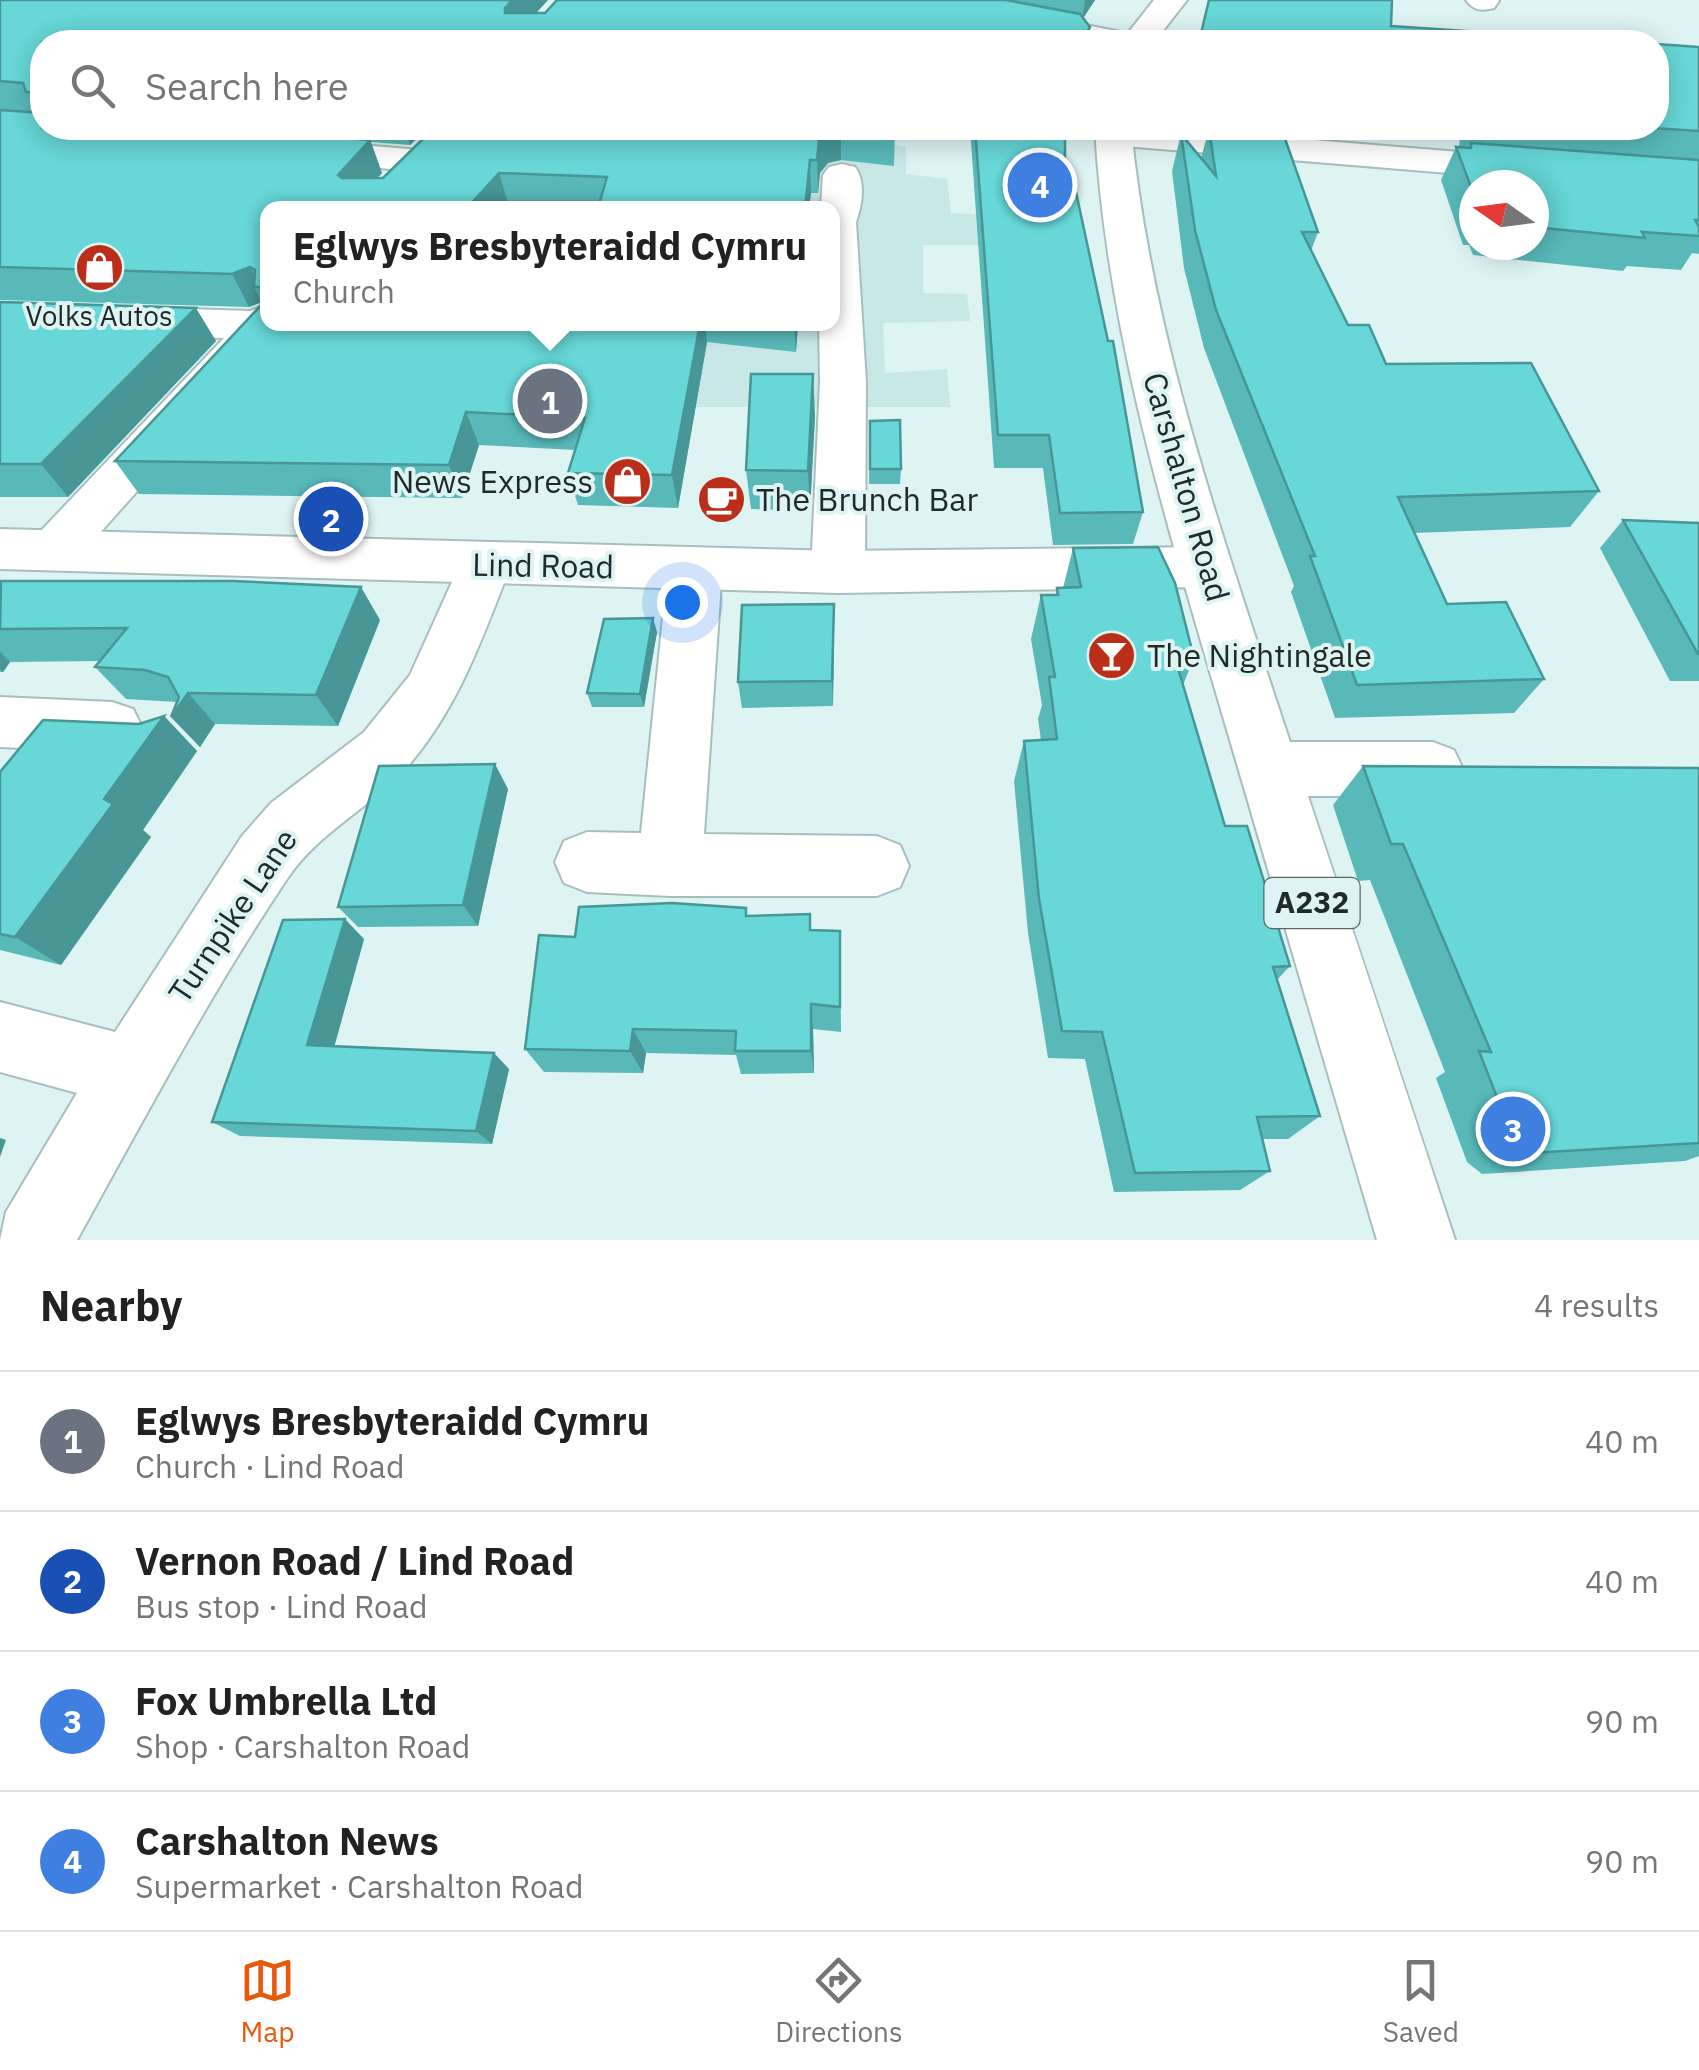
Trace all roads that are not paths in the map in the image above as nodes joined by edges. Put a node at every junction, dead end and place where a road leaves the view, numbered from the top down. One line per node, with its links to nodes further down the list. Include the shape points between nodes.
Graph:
1 (912, 0): 3 (main road)
2 (1171, 0): 4 (main road)
3 (1061, 30)
4 (1147, 30)
5 (1113, 140): 19 (main road, Carshalton Road / A232, via 1119,205 1159,402)
6 (1213, 140): 8 (main road)
7 (268, 148): 10 (main road, via 431,150)
8 (1560, 171)
9 (842, 175): 11 (main road)
10 (386, 197)
11 (840, 212)
12 (840, 313): 21 (main road)
13 (0, 316): 14 (main road)
14 (260, 321)
15 (260, 325): 17 (main road)
16 (0, 548): 17 (main road, Lind Road)
17 (56, 548): 18 (main road, Lind Road)
18 (485, 565): 20 (main road, Lind Road); 30 (main road, Turnpike Lane, via 432,690 385,750 293,823 265,857)
19 (1206, 567): 21 (main road, Lind Road); 24 (main road, Carshalton Road / A232)
20 (695, 568): 21 (main road, Lind Road); 27 (main road)
21 (838, 572)
22 (0, 722): 23 (main road)
23 (174, 730)
24 (1270, 769): 25 (main road); 32 (main road, Carshalton Road / A232)
25 (1483, 769)
26 (587, 862): 27 (main road)
27 (670, 866): 28 (main road)
28 (877, 866)
29 (0, 1037): 30 (main road)
30 (131, 1072): 31 (main road, Turnpike Lane)
31 (34, 1240)
32 (1416, 1240)

